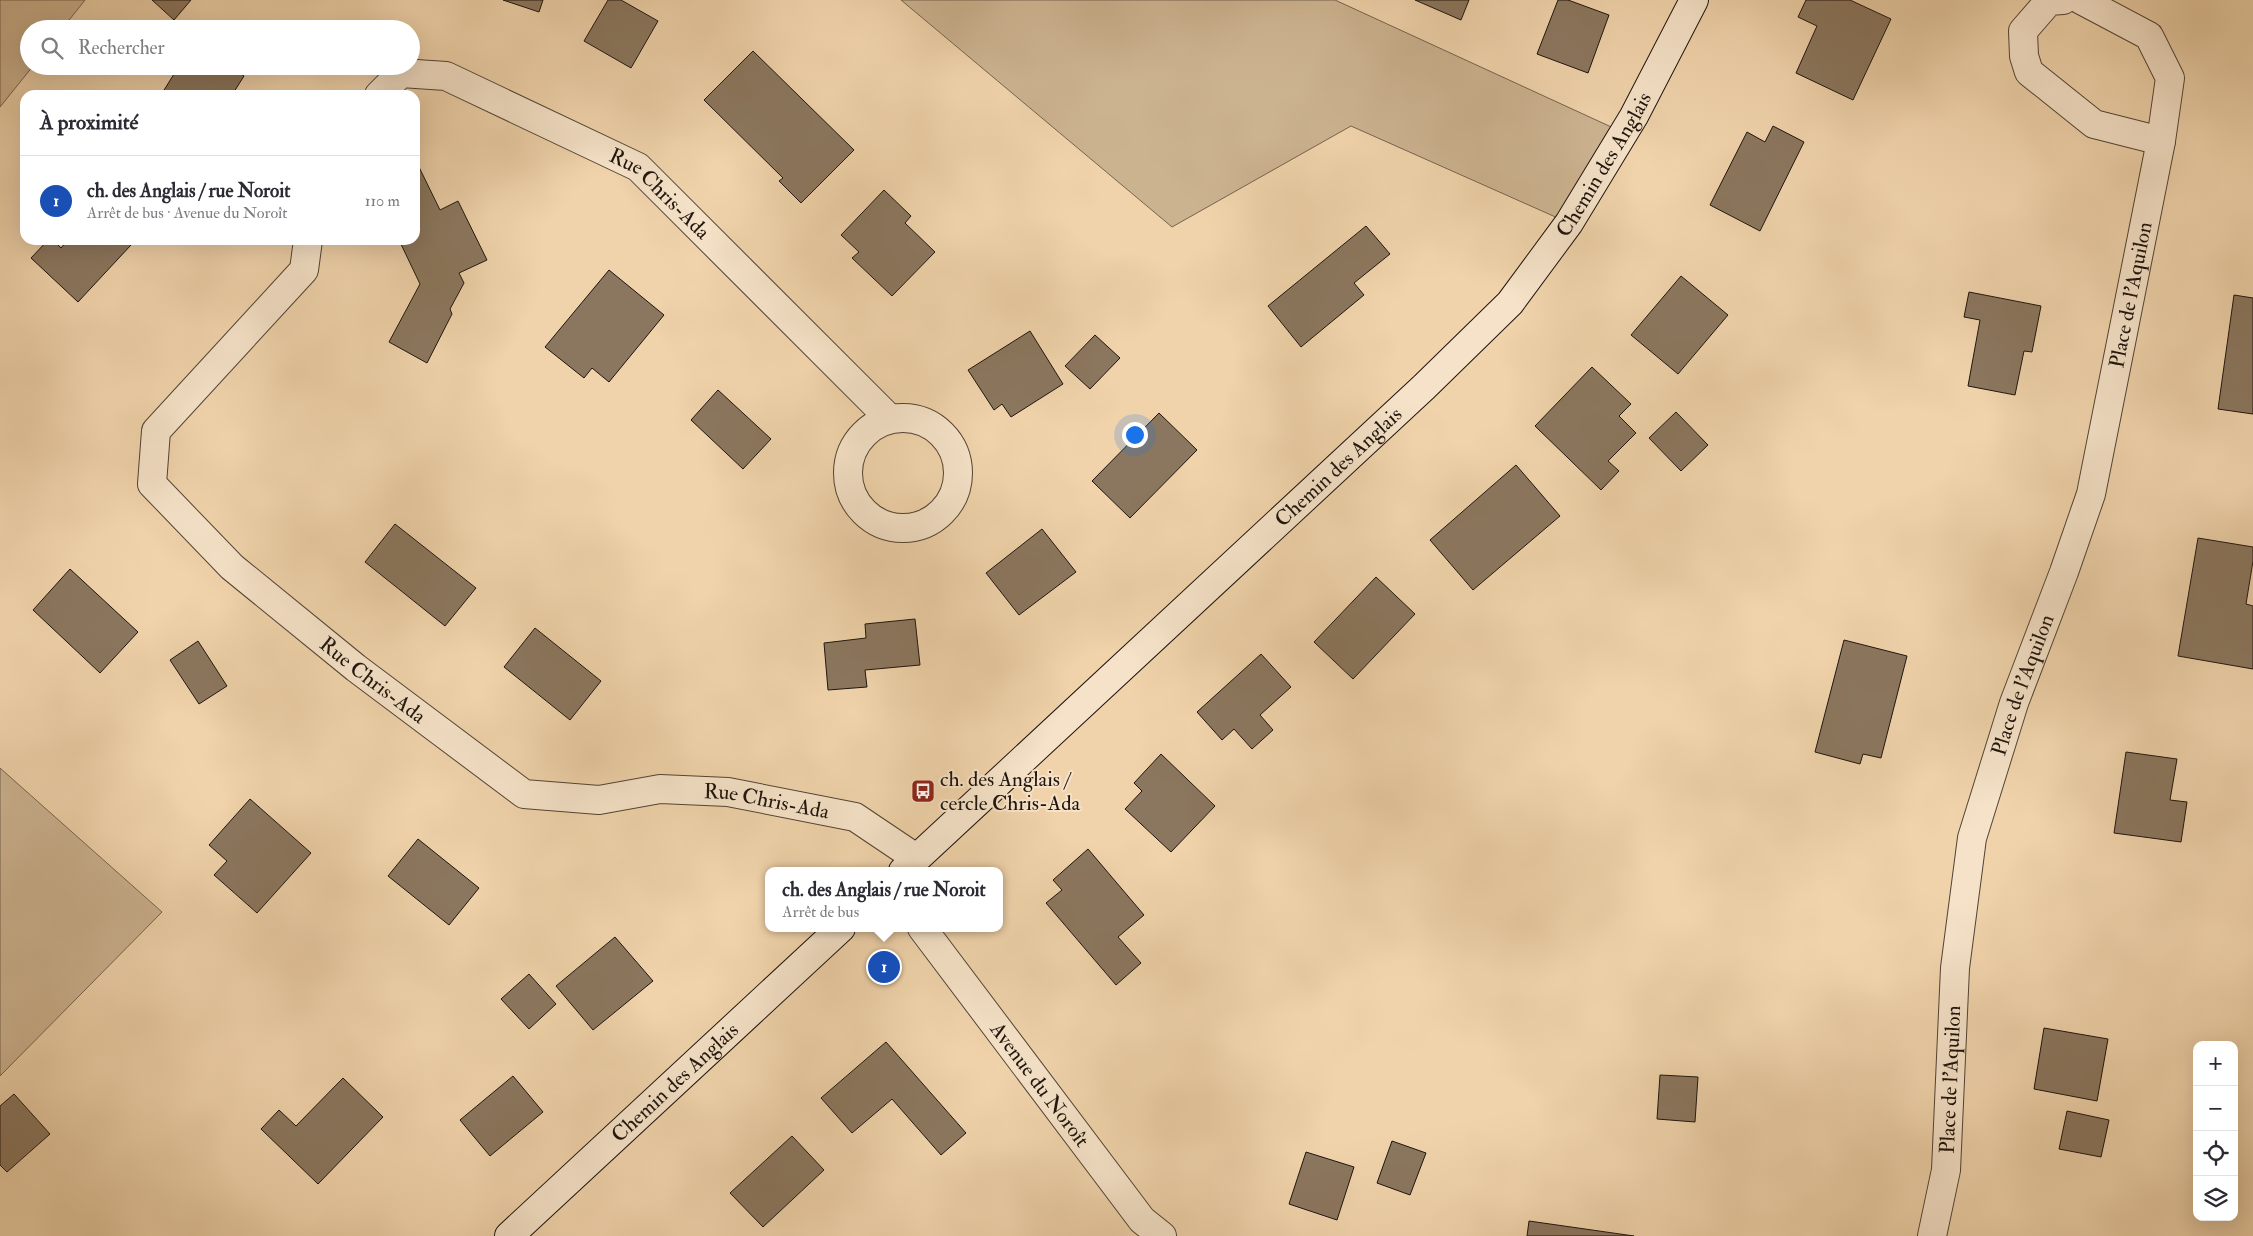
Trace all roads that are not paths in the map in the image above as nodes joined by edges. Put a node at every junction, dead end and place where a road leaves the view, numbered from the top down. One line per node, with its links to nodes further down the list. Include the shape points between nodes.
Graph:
1 (1694, 0): 10 (street, Chemin des Anglais, via 1634,116 1569,223 1510,303 1424,387)
2 (2063, 0): 7 (street, via 2049,1 2024,31 2024,56 2029,72 2094,124)
3 (2081, 0): 7 (street, Place de l'Aquilon, via 2149,36 2170,78)
4 (420, 74): 9 (street, Rue Chris-Ada, via 446,76 638,166)
5 (399, 75): 6 (street, Rue Chris-Ada)
6 (383, 90)
7 (2161, 141): 15 (street, Place de l'Aquilon, via 2091,494 2014,702 1972,838 1955,968 1946,1170)
8 (307, 245): 10 (street, Rue Chris-Ada, via 304,270 156,431 152,484 232,567 356,668 524,794 599,800 660,789 728,792 855,817)
9 (890, 419): 9 (street, via 873,426 850,454 849,490 857,506 870,519 887,527 923,526 939,516 951,502 958,485 958,466 953,448 927,423 909,418)
10 (909, 864)
11 (837, 932): 13 (street, Chemin des Anglais)
12 (925, 932): 14 (street, Avenue du Noroît, via 1142,1220)
13 (509, 1236)
14 (1162, 1236)
15 (1932, 1236)

